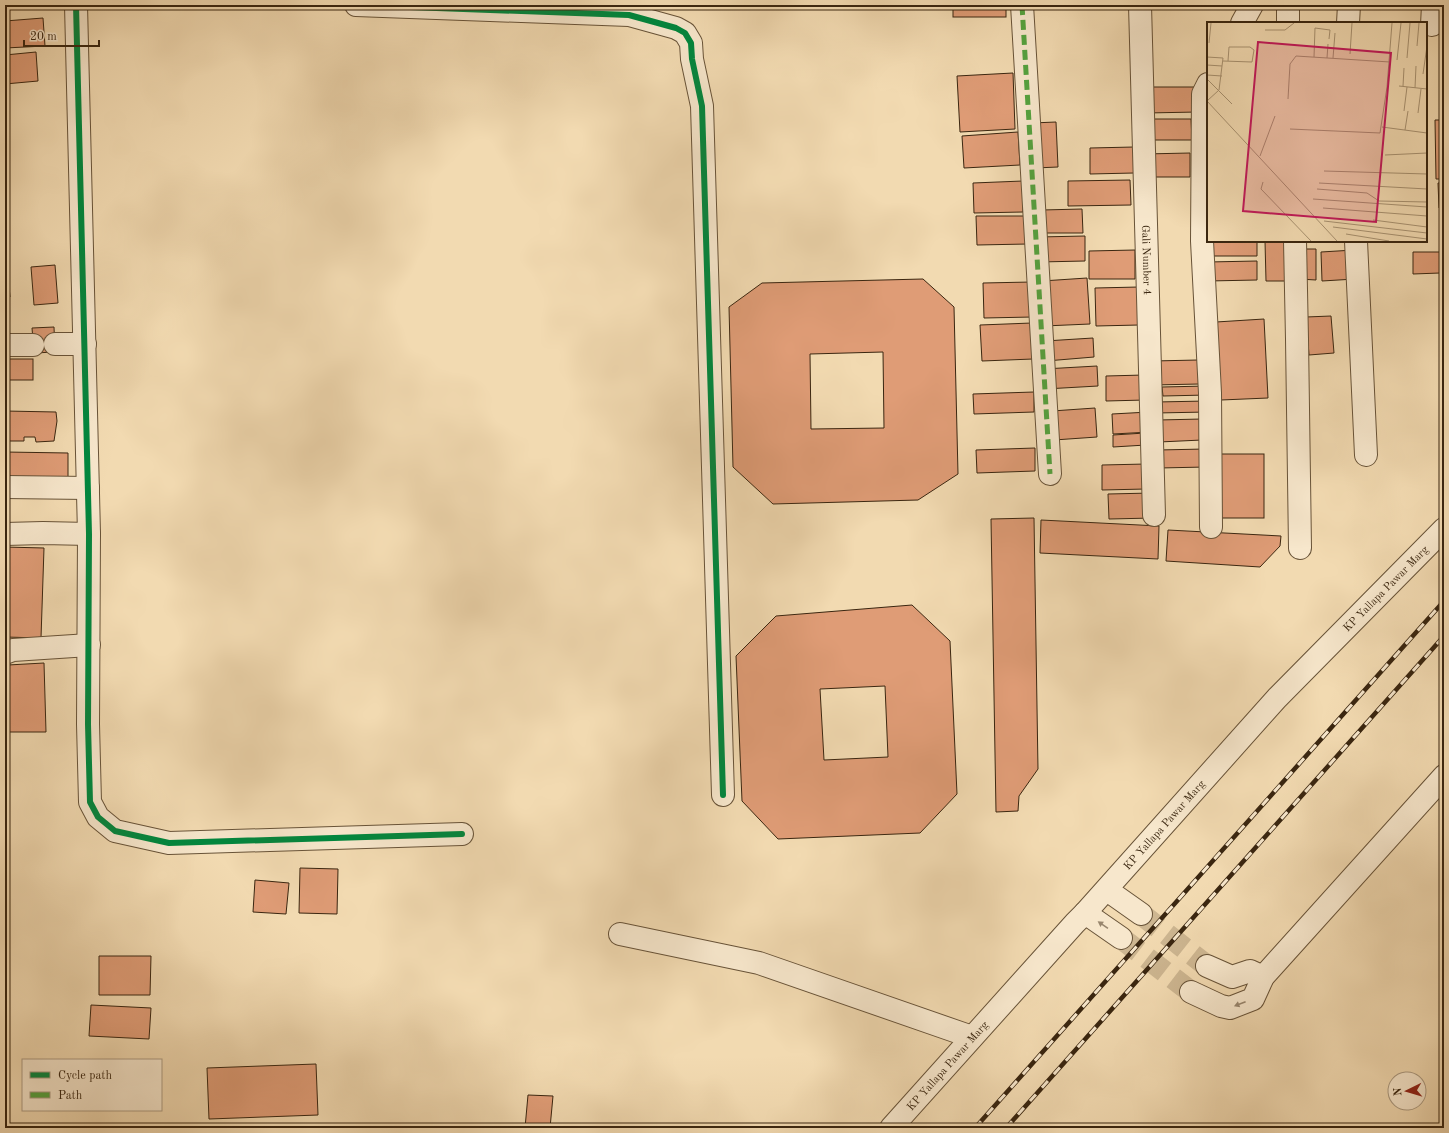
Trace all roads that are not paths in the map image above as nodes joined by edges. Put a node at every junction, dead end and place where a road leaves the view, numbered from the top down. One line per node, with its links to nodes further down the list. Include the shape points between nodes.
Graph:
1 (76, 5): 16 (street)
2 (356, 5): 8 (street)
3 (1022, 5): 20 (street)
4 (1140, 5): 23 (street, Gali Number 4)
5 (1252, 5): 9 (street)
6 (1288, 5): 10 (street)
7 (1349, 5): 11 (street)
8 (630, 10): 32 (street, via 685,33 691,42 692,60 702,106)
9 (1243, 22)
10 (1288, 22)
11 (1348, 22)
12 (1207, 86): 24 (street, via 1202,94 1202,241 1210,393)
13 (1294, 242): 28 (street)
14 (1356, 242): 19 (street)
15 (55, 344): 16 (street)
16 (84, 344): 22 (street)
17 (5, 345): 18 (street)
18 (33, 345)
19 (1366, 455)
20 (1050, 474)
21 (5, 487): 22 (street)
22 (88, 488): 27 (street)
23 (1154, 515)
24 (1211, 527)
25 (1444, 529): 34 (street, KP Yallapa Pawar Marg, via 1277,698)
26 (5, 534): 27 (street)
27 (89, 534): 29 (street)
28 (1300, 548)
29 (89, 645): 30 (street, via 13,650); 33 (street, via 90,802 98,817 115,832 169,843)
30 (5, 653)
31 (1444, 776): 40 (street)
32 (722, 795)
33 (462, 834)
34 (1107, 890): 35 (street, KP Yallapa Pawar Marg); 36 (street)
35 (1085, 913): 38 (street, one-way to 35); 42 (street, KP Yallapa Pawar Marg)
36 (1141, 914)
37 (620, 934): 42 (street, via 759,963)
38 (1121, 938)
39 (1207, 966): 40 (street, via 1232,977 1250,971)
40 (1263, 977): 41 (street, one-way to 41, via 1253,999 1230,1008)
41 (1191, 992)
42 (972, 1037): 43 (street, KP Yallapa Pawar Marg)
43 (891, 1128)

